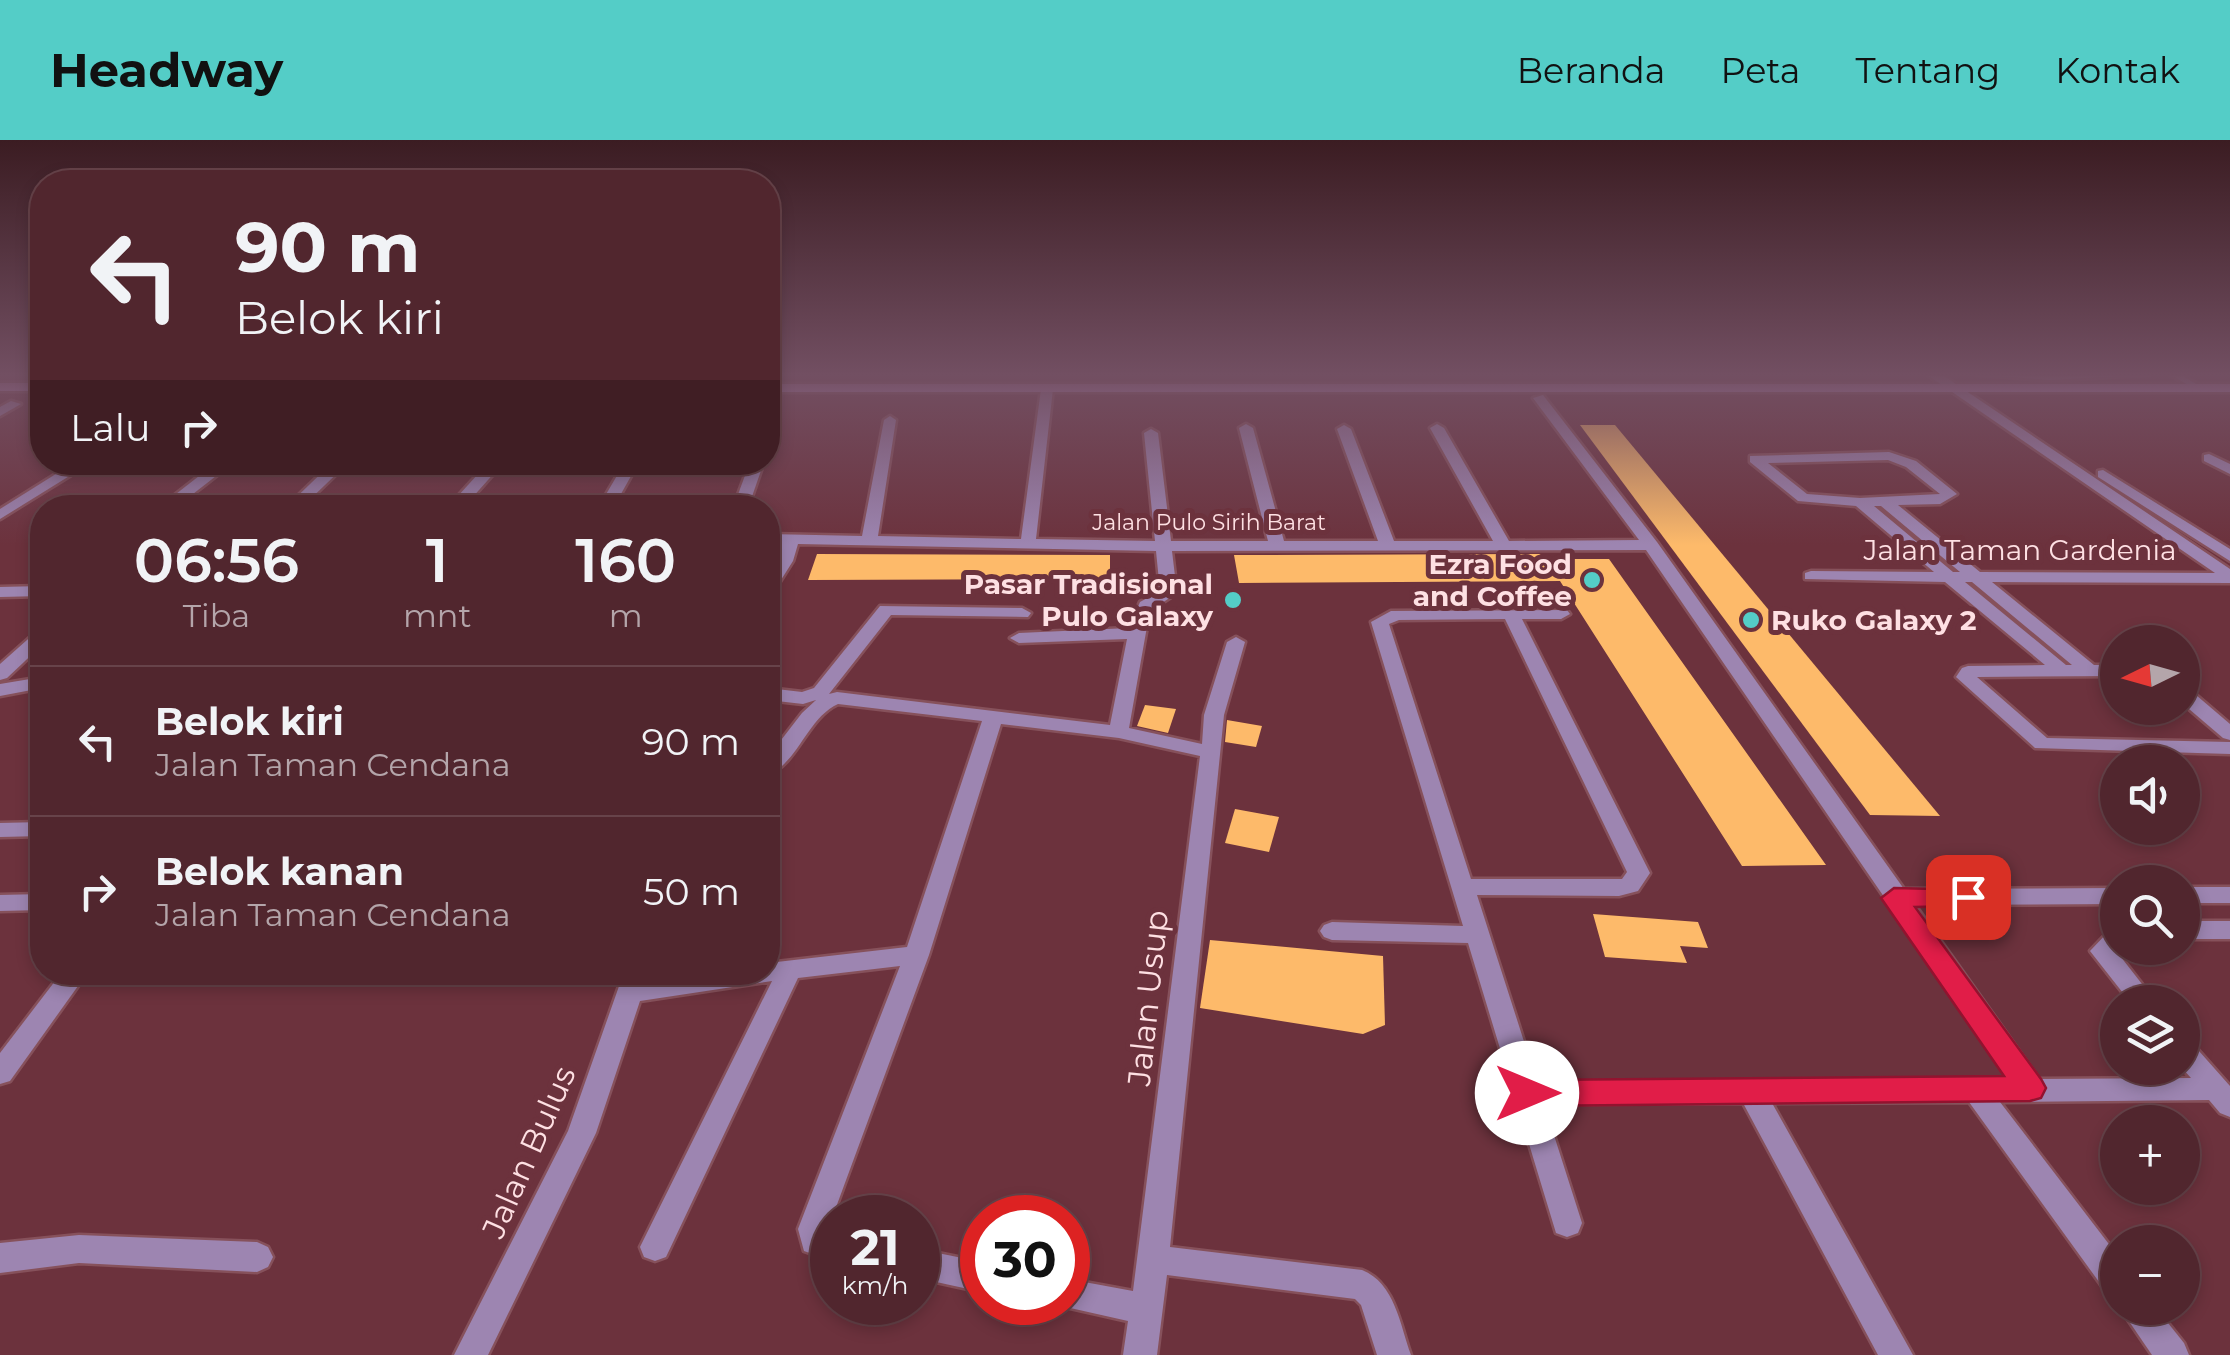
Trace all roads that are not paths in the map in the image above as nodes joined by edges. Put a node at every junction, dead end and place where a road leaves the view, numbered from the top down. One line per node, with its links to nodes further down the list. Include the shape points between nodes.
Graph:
1 (888, 431): 26 (street)
2 (1043, 431): 27 (street)
3 (1247, 431): 28 (street)
4 (1345, 431): 29 (street)
5 (1439, 431): 32 (street)
6 (1564, 431): 30 (street)
7 (2032, 431): 38 (street)
8 (2037, 431): 33 (street)
9 (1151, 434): 31 (street)
10 (2230, 454): 11 (street, via 2208,458)
11 (2230, 470)
12 (64, 475): 16 (street)
13 (209, 475): 17 (street)
14 (328, 475): 18 (street)
15 (485, 475): 19 (street)
16 (32, 495)
17 (183, 495)
18 (306, 495)
19 (466, 495)
20 (30, 496): 23 (street)
21 (1884, 501): 22 (street); 22 (street, via 1950,494 1889,456 1755,459 1802,498); 37 (street)
22 (1860, 502): 36 (street)
23 (0, 515)
24 (780, 540): 25 (street, Jalan Pulo Sirih Barat)
25 (791, 540): 26 (street, Jalan Pulo Sirih Barat); 34 (street)
26 (868, 542): 27 (street, Jalan Pulo Sirih Barat)
27 (1028, 543): 31 (street, Jalan Pulo Sirih Barat)
28 (1277, 544): 29 (street, Jalan Pulo Sirih Barat); 31 (street, Jalan Pulo Sirih Barat)
29 (1387, 544): 32 (street, Jalan Pulo Sirih Barat)
30 (1651, 545): 32 (street, Jalan Pulo Sirih Barat); 68 (street)
31 (1161, 546): 44 (street, via 1169,593 1146,606)
32 (1504, 546)
33 (2230, 556)
34 (780, 568)
35 (1810, 576): 36 (street, Jalan Taman Gardenia)
36 (1952, 577): 37 (street, Jalan Taman Gardenia); 48 (street)
37 (1980, 577): 38 (street, Jalan Taman Gardenia); 49 (street)
38 (2230, 577)
39 (30, 591): 40 (street)
40 (0, 592)
41 (1022, 612): 54 (street, via 886,610 821,692)
42 (1561, 614): 43 (street)
43 (1511, 615): 64 (street, via 1397,615 1380,622); 64 (street, via 1640,873 1619,888)
44 (1137, 633): 45 (street); 57 (street)
45 (1019, 638)
46 (1236, 642): 60 (street, Jalan Usup, via 1214,715)
47 (30, 647): 51 (street)
48 (2061, 670): 49 (street); 59 (street, via 1965,677 2042,744)
49 (2089, 670): 50 (street)
50 (2100, 670)
51 (0, 674)
52 (30, 686): 53 (street)
53 (0, 690)
54 (780, 695)
55 (2200, 708): 58 (street)
56 (993, 718): 57 (street); 61 (street, via 831,698); 75 (street)
57 (1119, 732): 60 (street)
58 (2230, 734)
59 (2230, 748)
60 (1211, 752): 94 (street, Jalan Usup)
61 (780, 758)
62 (30, 829): 63 (street)
63 (0, 830)
64 (1461, 887): 74 (street)
65 (2200, 895): 66 (street)
66 (2230, 895)
67 (2100, 896): 68 (street)
68 (1894, 898): 84 (street)
69 (30, 902): 70 (street)
70 (0, 903)
71 (1332, 930): 74 (street)
72 (2200, 930): 73 (street)
73 (2230, 930)
74 (1476, 935): 87 (street)
75 (917, 955): 77 (street); 89 (street)
76 (2114, 965): 81 (street)
77 (780, 970)
78 (66, 985): 83 (street)
79 (632, 985): 99 (street, Jalan Bulus, via 582,1132)
80 (768, 985): 91 (street)
81 (2130, 985)
82 (2200, 1070): 88 (street)
83 (0, 1072)
84 (2030, 1088): 85 (street); 88 (street)
85 (1975, 1089): 86 (street); 95 (street)
86 (1751, 1091): 87 (street); 102 (street)
87 (1527, 1093): 90 (street)
88 (2223, 1097)
89 (826, 1195)
90 (1567, 1223)
91 (656, 1247)
92 (258, 1257): 93 (street, via 80,1249)
93 (0, 1258)
94 (1153, 1258): 97 (street, Jalan Usup); 101 (street, via 1362,1285 1374,1296)
95 (2100, 1258)
96 (1090, 1298): 97 (street)
97 (1147, 1309): 100 (street, Jalan Usup)
98 (2149, 1325): 103 (street)
99 (471, 1355)
100 (1140, 1355)
101 (1394, 1355)
102 (1896, 1355)
103 (2172, 1355)

